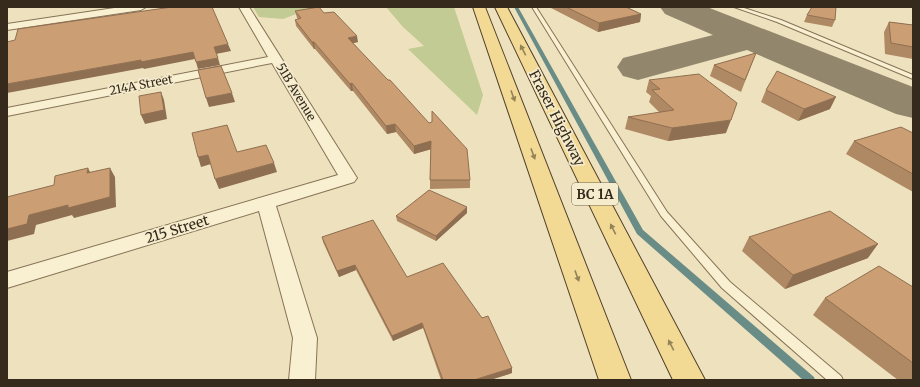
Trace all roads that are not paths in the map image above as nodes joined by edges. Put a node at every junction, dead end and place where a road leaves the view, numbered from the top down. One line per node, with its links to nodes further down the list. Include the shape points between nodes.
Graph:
1 (141, 7): 7 (street)
2 (244, 7): 8 (street, 51B Avenue)
3 (480, 7): 15 (main road, Fraser Highway / BC 1A, one-way to 15)
4 (501, 7): 16 (main road, Fraser Highway / BC 1A, one-way to 4)
5 (534, 7): 17 (lane, via 664,214 726,285)
6 (736, 7): 9 (lane, via 779,21)
7 (7, 27)
8 (276, 59): 10 (street, 214A Street); 11 (street, 51B Avenue)
9 (913, 77)
10 (7, 112)
11 (348, 178): 12 (street, 215 Street)
12 (266, 203): 13 (street, 215 Street); 14 (street, via 305,338)
13 (7, 280)
14 (302, 380)
15 (615, 380)
16 (688, 380)
17 (836, 380)

